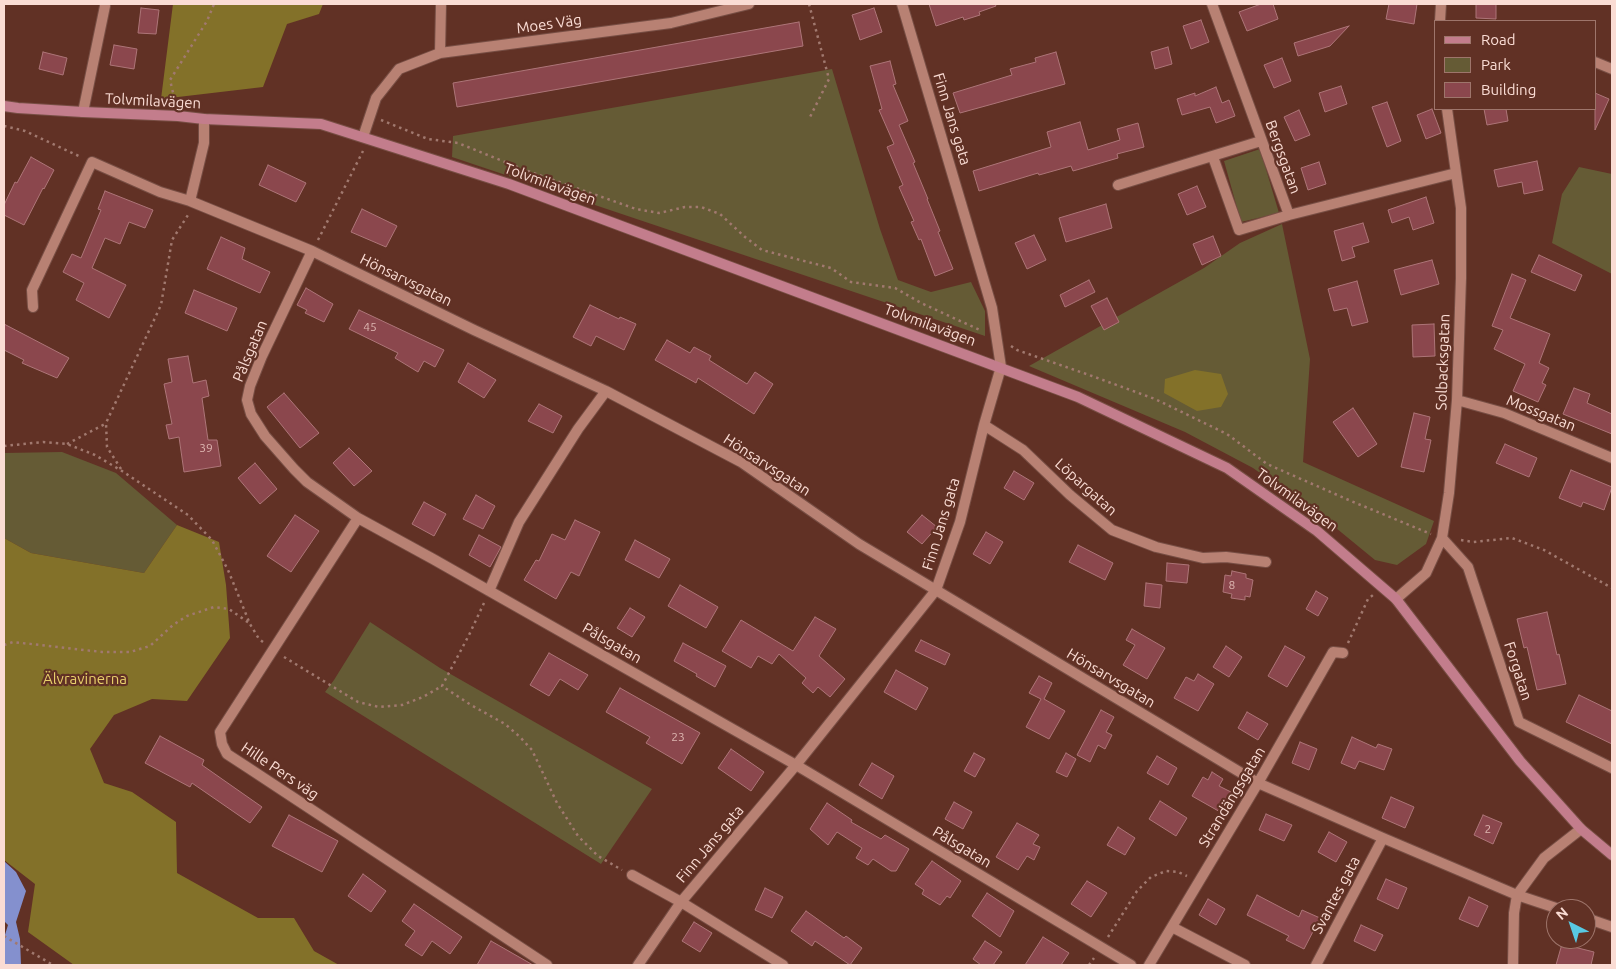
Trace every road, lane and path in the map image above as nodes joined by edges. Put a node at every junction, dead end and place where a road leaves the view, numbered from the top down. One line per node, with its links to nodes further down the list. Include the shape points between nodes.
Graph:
1 (214, 4): 16 (path, via 170,80)
2 (441, 4): 10 (street)
3 (749, 4): 10 (street, Moes Väg, via 671,22)
4 (809, 4): 17 (path, via 829,80)
5 (902, 4): 30 (street, Finn Jans gata, via 992,308)
6 (1212, 4): 21 (street, Bergsgatan)
7 (1441, 4): 9 (street)
8 (105, 6): 15 (street, Tolvmilavägen)
9 (1440, 20)
10 (440, 53): 20 (street, Moes Väg, via 399,69 376,98)
11 (1596, 62): 12 (street)
12 (1612, 69)
13 (4, 106): 15 (street, Tolvmilavägen)
14 (1447, 110): 24 (street, Solbacksgatan)
15 (83, 112): 16 (street, Tolvmilavägen)
16 (178, 116): 18 (street, Tolvmilavägen)
17 (810, 117)
18 (204, 119): 20 (street, Tolvmilavägen, via 321,124); 26 (street, via 204,143)
19 (4, 126): 23 (path, via 25,131)
20 (366, 138): 28 (path); 30 (street, Tolvmilavägen, via 510,184)
21 (1261, 141): 22 (street); 27 (street, Bergsgatan)
22 (1213, 157): 25 (street); 27 (street, via 1239,230)
23 (92, 162): 26 (street, Hönsarvsgatan); 29 (street, via 32,290)
24 (1456, 173): 27 (street, Bergsgatan); 32 (street, Solbacksgatan, via 1461,208)
25 (1118, 185)
26 (193, 203): 28 (street, Hönsarvsgatan); 33 (path, via 172,240 161,305)
27 (1289, 215)
28 (312, 251): 31 (street, Hönsarvsgatan); 39 (street, Pålsgatan, via 262,356 247,400 257,426 294,469)
29 (34, 307)
30 (1001, 367): 34 (street, Finn Jans gata); 42 (street, Tolvmilavägen, via 1078,397 1227,468 1317,531)
31 (606, 391): 43 (street, Hönsarvsgatan, via 741,462 859,544); 44 (street, via 519,522)
32 (1457, 400): 37 (street, Mossgatan, via 1504,413); 40 (street, Solbacksgatan)
33 (106, 424): 35 (path); 38 (path, via 107,447)
34 (984, 425): 41 (street, Löpargatan, via 1023,450 1112,530 1156,547 1204,558); 43 (street, Finn Jans gata, via 960,522)
35 (67, 444): 36 (path, via 43,442); 38 (path)
36 (4, 446)
37 (1612, 458)
38 (122, 471): 46 (path, via 188,515 212,540)
39 (358, 518): 44 (street, Pålsgatan); 48 (street, Hille Pers väg)
40 (1442, 538): 45 (street, Solbacksgatan, via 1426,573); 52 (street, Forgatan, via 1468,568 1519,722)
41 (1266, 562)
42 (1381, 587): 45 (street, Tolvmilavägen); 49 (path, via 1368,599)
43 (936, 590): 51 (street, Finn Jans gata); 53 (street, Hönsarvsgatan)
44 (490, 591): 50 (path); 51 (street, Pålsgatan)
45 (1396, 599): 54 (street, Tolvmilavägen, via 1520,761)
46 (250, 624): 47 (path, via 229,609 214,607 187,616 150,646 130,652 13,642); 48 (path, via 259,639)
47 (4, 645)
48 (273, 649): 50 (path, via 358,702 379,708 402,705); 68 (street, Hille Pers väg, via 220,732 227,754)
49 (1343, 653): 53 (street, Strandängsgatan, via 1333,652)
50 (442, 686): 57 (path, via 505,724 520,737 532,750 557,803 578,836 598,856)
51 (796, 765): 60 (street, Finn Jans gata); 66 (street, Pålsgatan)
52 (1612, 768)
53 (1258, 783): 55 (street, Hönsarvsgatan); 58 (street, Strandängsgatan)
54 (1581, 829): 56 (street, Tolvmilavägen); 59 (street, via 1544,858)
55 (1383, 838): 59 (street, Hönsarvsgatan); 74 (street, Svantes gata)
56 (1612, 855)
57 (632, 875): 60 (street)
58 (1199, 881): 63 (street, Strandängsgatan); 66 (path, via 1178,872 1166,871 1151,876 1137,890)
59 (1517, 895): 61 (street, Hönsarvsgatan); 75 (street)
60 (682, 902): 69 (street, Finn Jans gata); 70 (street)
61 (1546, 905)
62 (1596, 921): 64 (street)
63 (1172, 927): 72 (street, Strandängsgatan); 73 (street)
64 (1612, 927)
65 (4, 936): 67 (path)
66 (1101, 947): 71 (street, Pålsgatan)
67 (53, 965)
68 (547, 965)
69 (638, 965)
70 (783, 965)
71 (1131, 965)
72 (1149, 965)
73 (1245, 965)
74 (1316, 965)
75 (1513, 965)

